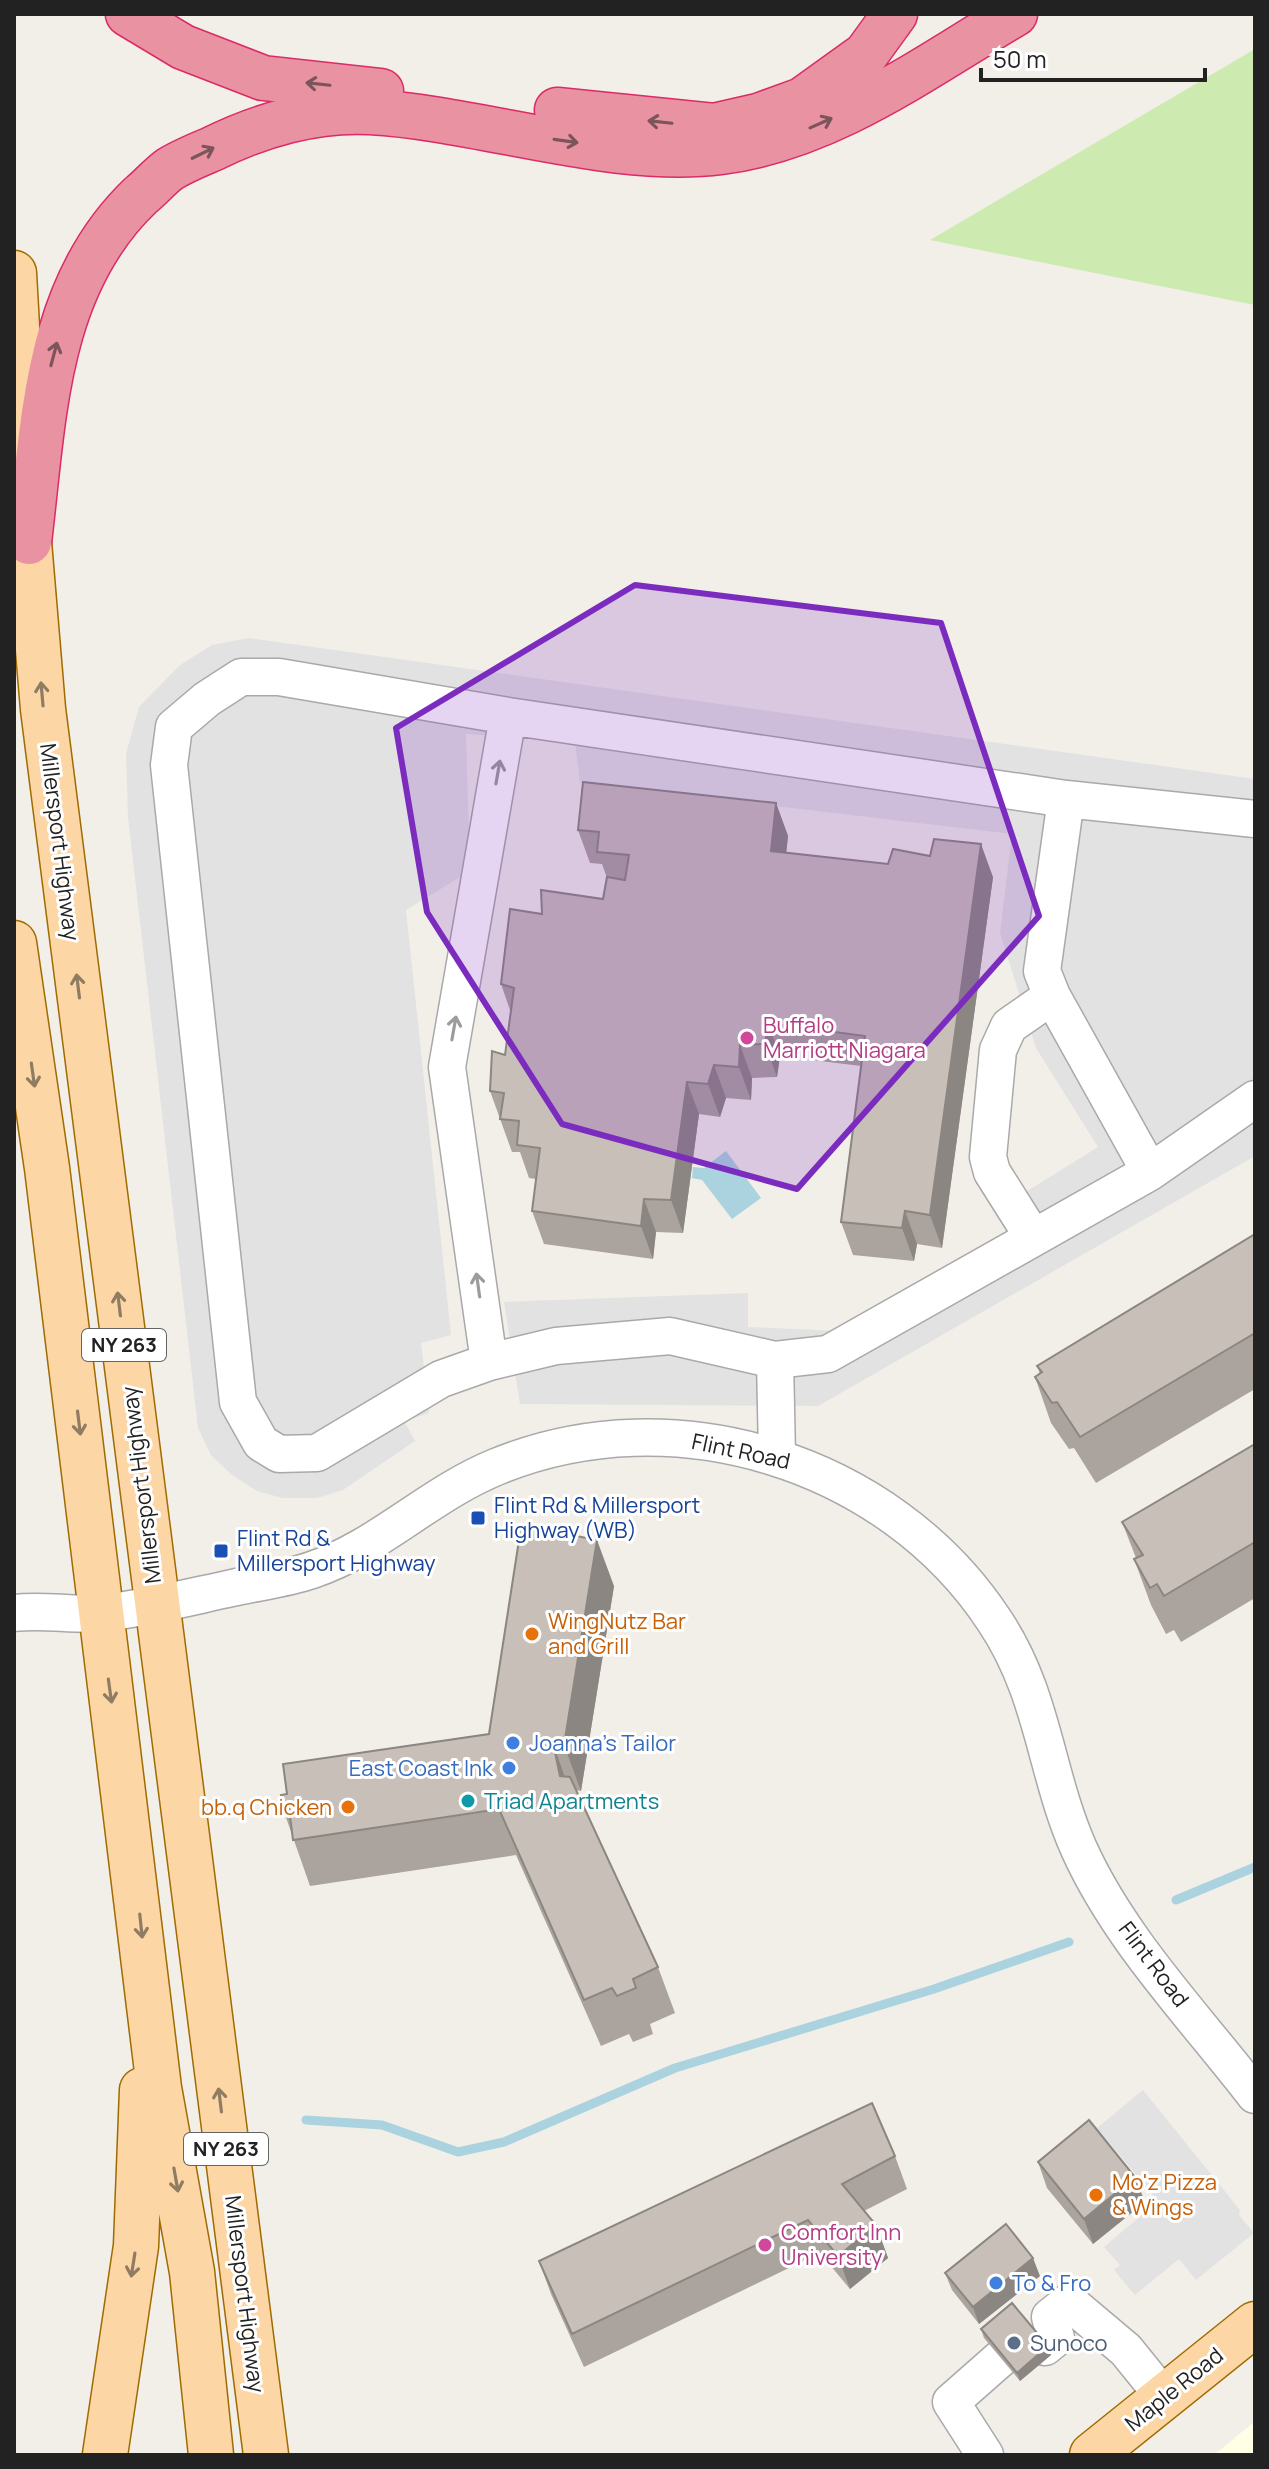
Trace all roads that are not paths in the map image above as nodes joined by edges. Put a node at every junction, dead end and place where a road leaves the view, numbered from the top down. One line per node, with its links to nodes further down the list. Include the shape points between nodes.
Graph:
1 (128, 14): 2 (highway, one-way to 1, via 866,54 802,100 714,126 263,78 183,47)
2 (895, 14)
3 (1015, 14): 5 (highway, one-way to 3, via 51,363 69,299 94,250 169,170 239,135 304,116 369,112 645,152 720,152 789,137 857,108)
4 (14, 273): 5 (main road, Millersport Highway / NY 263)
5 (29, 542): 17 (main road, Millersport Highway / NY 263, one-way to 5, via 43,709)
6 (508, 716): 7 (street); 15 (street, one-way to 6, via 447,1067); 15 (street, via 279,677 241,677 174,727 169,765 238,1402 248,1421 261,1443 279,1454 317,1453 415,1392)
7 (1066, 799): 8 (street); 10 (street, via 1042,971)
8 (1255, 819)
9 (14, 943): 19 (main road, NY 263, one-way to 19, via 47,1168)
10 (1052, 996): 12 (street); 13 (street, via 1009,1026 998,1050 988,1157)
11 (1255, 1099): 12 (street)
12 (1150, 1172): 13 (street)
13 (1033, 1237): 14 (street, via 828,1354)
14 (775, 1360): 15 (street, via 670,1336 556,1346); 16 (street)
15 (489, 1362)
16 (777, 1456): 17 (street, Flint Road, via 686,1439 635,1436 542,1450 455,1487 379,1539 309,1571); 21 (street, Flint Road, via 868,1497 937,1553 996,1622 1033,1697 1067,1817 1102,1894)
17 (155, 1604): 19 (street, Flint Road); 28 (main road, Millersport Highway / NY 263, one-way to 17)
18 (14, 1613): 19 (street, Flint Road)
19 (99, 1613): 20 (main road, NY 263, one-way to 20)
20 (149, 1992): 26 (main road, one-way to 26, via 136,2246); 27 (main road, NY 263, one-way to 27, via 159,2088 192,2272)
21 (1255, 2095)
22 (1255, 2324): 25 (main road, Maple Road)
23 (1038, 2330): 25 (street, via 1069,2302 1126,2350)
24 (997, 2364): 29 (street, via 951,2402)
25 (1164, 2397): 30 (main road, Maple Road)
26 (105, 2455)
27 (211, 2455)
28 (266, 2455)
29 (985, 2455)
30 (1092, 2455)

